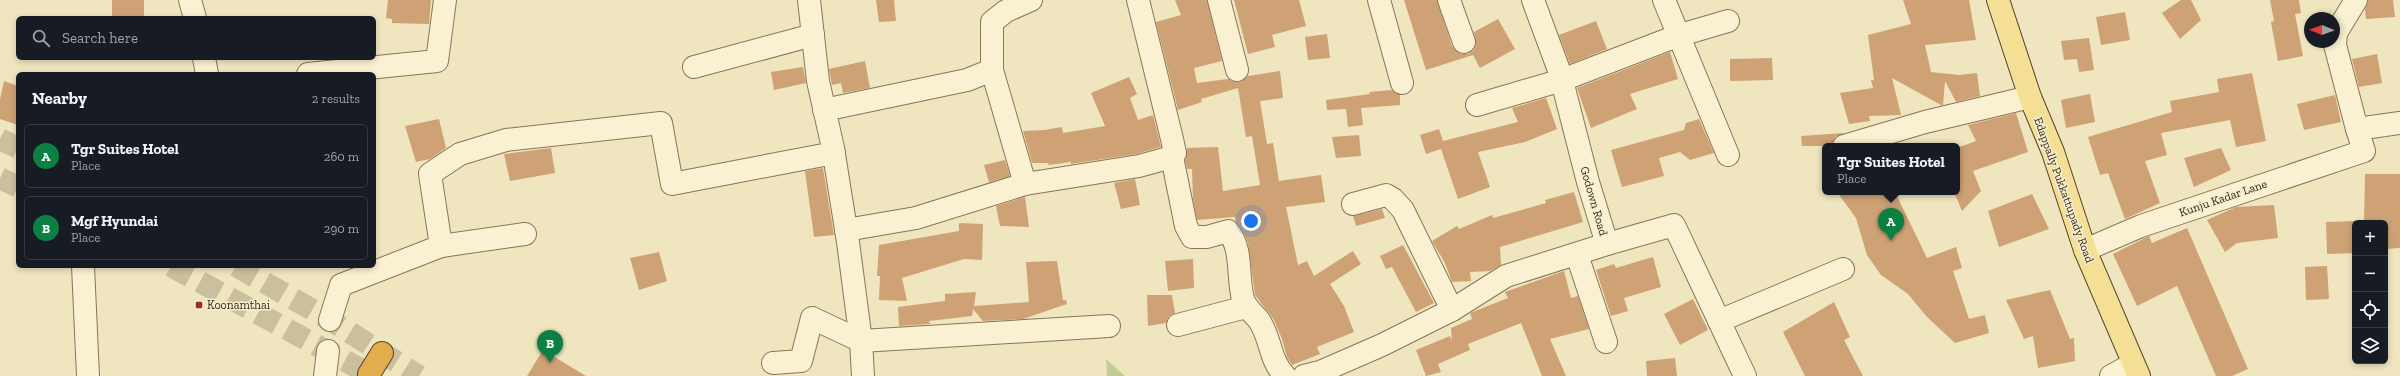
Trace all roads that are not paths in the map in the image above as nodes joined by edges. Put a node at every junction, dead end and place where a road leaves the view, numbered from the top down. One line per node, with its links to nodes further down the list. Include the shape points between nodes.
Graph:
1 (190, 0): 13 (street)
2 (445, 0): 23 (street, via 437,61)
3 (809, 0): 15 (street)
4 (1032, 0): 20 (street, via 1006,11 992,22)
5 (1138, 0): 34 (street, via 1172,139 1175,153)
6 (1219, 0): 21 (street)
7 (1379, 0): 25 (street)
8 (1449, 0): 17 (street)
9 (1533, 0): 24 (street, Godown Road)
10 (1664, 0): 16 (street)
11 (1998, 0): 26 (main road, Edappally Pukkattupady Road)
12 (2356, 0): 30 (street, via 2336,33 2335,45)
13 (194, 16)
14 (1728, 21): 16 (street)
15 (813, 35): 19 (street); 28 (street)
16 (1677, 36): 24 (street); 33 (street)
17 (1464, 42)
18 (204, 60): 22 (street)
19 (694, 67)
20 (992, 70): 28 (street, via 968,80); 35 (street)
21 (1237, 70)
22 (207, 72)
23 (328, 72)
24 (1562, 80): 27 (street); 39 (street, Godown Road)
25 (1402, 83)
26 (2030, 97): 31 (street, via 1925,122); 41 (main road, Edappally Pukkattupady Road, via 2053,152)
27 (1477, 105)
28 (824, 110): 32 (street)
29 (2400, 123): 30 (street)
30 (2357, 129): 41 (street, Kunju Kadar Lane, via 2364,151 2141,226)
31 (1854, 143)
32 (834, 153): 37 (street); 40 (street, via 672,184 661,123 506,140 460,154 430,174)
33 (1728, 154)
34 (1172, 157): 35 (street, via 1139,166); 45 (street, via 1186,226 1192,237 1208,237 1228,231 1231,234 1236,247)
35 (1025, 184): 37 (street, via 916,218)
36 (1353, 204): 46 (street, via 1386,195 1393,199 1403,210)
37 (846, 230): 51 (street)
38 (526, 234): 40 (street)
39 (1607, 244): 42 (street); 48 (street, Godown Road, via 1674,224)
40 (441, 246): 47 (street, via 341,285)
41 (2084, 250): 56 (main road, Edappally Pukkattupady Road)
42 (1577, 255): 46 (street, via 1506,276); 52 (street)
43 (83, 268): 58 (street)
44 (1843, 269): 48 (street)
45 (1246, 307): 49 (street); 61 (street, via 1258,319 1278,368)
46 (1452, 310): 62 (street, via 1382,345 1320,372)
47 (330, 320)
48 (1719, 320): 63 (street, Godown Road)
49 (1178, 325)
50 (1109, 326): 51 (street)
51 (860, 341): 55 (street, via 812,318 801,361); 60 (street)
52 (1606, 342)
53 (328, 350): 59 (street)
54 (382, 353): 57 (highway)
55 (773, 363)
56 (2136, 370): 64 (street)
57 (369, 374)
58 (88, 376)
59 (325, 376)
60 (863, 376)
61 (1286, 376)
62 (1304, 376)
63 (1745, 376)
64 (2111, 376)

